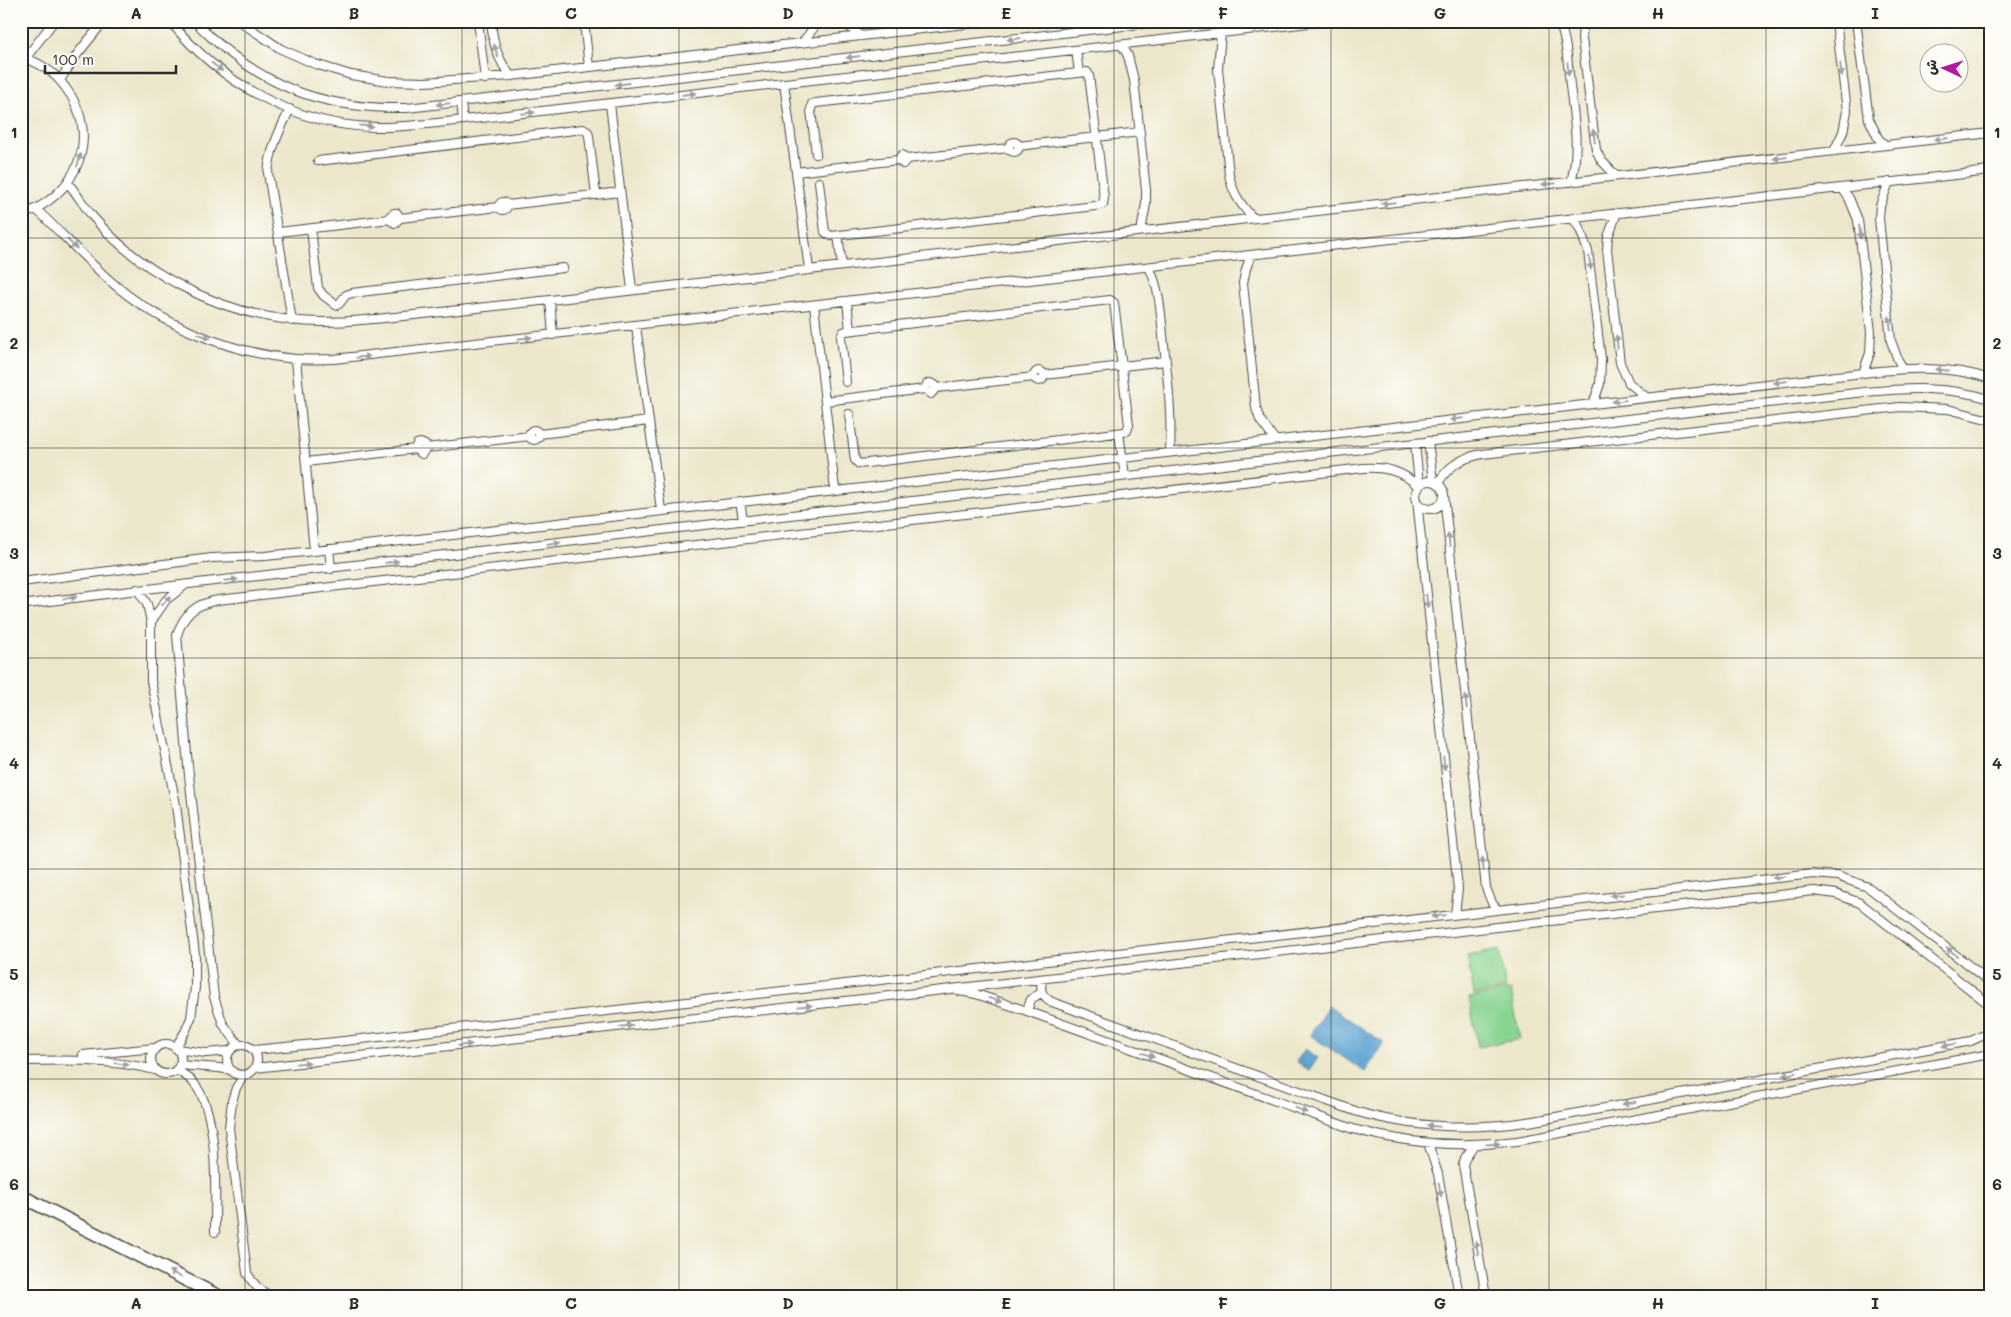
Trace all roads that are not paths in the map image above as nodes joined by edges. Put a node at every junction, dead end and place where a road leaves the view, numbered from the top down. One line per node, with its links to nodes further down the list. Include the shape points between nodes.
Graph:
1 (54, 21): 23 (street)
2 (104, 21): 28 (street)
3 (170, 21): 32 (street, one-way to 32, via 198,52 220,70 266,99)
4 (194, 21): 30 (street, one-way to 4, via 380,109 319,100 252,69)
5 (239, 21): 27 (street, via 281,49 351,75 407,81)
6 (478, 21): 27 (street)
7 (491, 21): 26 (street, one-way to 7, via 498,58)
8 (584, 21): 24 (street)
9 (819, 21): 20 (street)
10 (842, 21): 19 (street)
11 (992, 21): 19 (street)
12 (1167, 21): 30 (street, one-way to 30)
13 (1326, 21): 18 (street)
14 (1559, 21): 45 (street, one-way to 45, via 1566,41 1576,141 1576,162)
15 (1583, 21): 43 (street, one-way to 15, via 1596,150 1582,39)
16 (1836, 21): 38 (street, one-way to 38, via 1847,111 1843,132)
17 (1856, 21): 37 (street, via 1869,119)
18 (1221, 33): 21 (street); 54 (street, via 1218,69 1229,174 1237,198)
19 (861, 36): 20 (street)
20 (802, 43): 24 (street)
21 (1122, 45): 22 (street); 34 (street, via 1132,68)
22 (1076, 50): 25 (street); 29 (street)
23 (23, 58): 28 (street, via 50,71)
24 (589, 67): 26 (street)
25 (1078, 73): 36 (street, via 1087,72 1089,75); 39 (street, via 812,104)
26 (511, 76): 27 (street)
27 (484, 79)
28 (60, 80): 47 (street, one-way to 28, via 77,166 83,130 79,112)
29 (784, 84): 31 (street, one-way to 29); 42 (street)
30 (461, 102): 33 (street)
31 (610, 104): 33 (street, one-way to 31); 49 (street)
32 (290, 109): 33 (street, one-way to 33, via 335,122 379,127); 58 (street, via 269,162)
33 (463, 120)
34 (1140, 132): 36 (street); 57 (street, via 1146,190)
35 (1990, 133): 37 (street, one-way to 37)
36 (1096, 137): 42 (street, via 1018,146 1013,152 1009,148 907,159 902,155 898,160); 59 (street, via 1103,204)
37 (1885, 145): 38 (street)
38 (1834, 151): 43 (street, one-way to 43)
39 (816, 154)
40 (318, 161): 50 (street, via 583,129 589,136)
41 (1990, 171): 46 (street)
42 (796, 172): 64 (street)
43 (1616, 176): 45 (street)
44 (819, 182): 59 (street, via 825,232)
45 (1571, 182): 54 (street, one-way to 54)
46 (1889, 182): 48 (street); 76 (street, one-way to 46, via 1891,341 1879,218)
47 (68, 183): 51 (street); 69 (street, via 93,217 118,242 177,284 237,309)
48 (1842, 188): 52 (street); 77 (street, one-way to 77, via 1858,220 1870,323 1870,354)
49 (620, 192): 50 (street); 65 (street)
50 (596, 195): 56 (street, via 400,218 394,213 390,219)
51 (37, 210): 53 (street); 73 (street, one-way to 73, via 109,280 150,310 229,345)
52 (1617, 213): 55 (street); 80 (street, one-way to 52, via 1629,383 1620,363 1607,249)
53 (21, 215)
54 (1253, 218): 57 (street)
55 (1573, 218): 60 (street); 83 (street, one-way to 83, via 1588,251 1601,359 1600,384)
56 (311, 228): 58 (street); 63 (street, via 318,288 336,305 349,293)
57 (1142, 231): 61 (street)
58 (279, 232): 69 (street)
59 (838, 235): 61 (street)
60 (1252, 255): 62 (street); 88 (street, via 1243,284 1254,396 1260,420)
61 (842, 266): 64 (street)
62 (1149, 267): 67 (street); 74 (street, via 1157,288)
63 (563, 268)
64 (809, 269): 65 (street)
65 (632, 289): 66 (street)
66 (550, 300): 69 (street, via 373,319); 72 (street)
67 (847, 302): 68 (street); 71 (street)
68 (814, 305): 70 (street); 82 (street)
69 (292, 321)
70 (636, 326): 72 (street); 86 (street)
71 (850, 330): 75 (street, via 1112,300); 79 (street, via 841,334)
72 (553, 335): 73 (street, one-way to 72, via 334,360)
73 (296, 358): 93 (street)
74 (1166, 361): 75 (street); 91 (street)
75 (1122, 366): 82 (street, via 1044,375 1038,372 1034,377 936,388 930,383 925,389); 87 (street, via 1129,425 1127,431)
76 (1903, 368): 77 (street); 78 (street, one-way to 76, via 1956,371)
77 (1863, 372): 80 (street, one-way to 80)
78 (1990, 379)
79 (846, 382)
80 (1646, 397): 83 (street, one-way to 83)
81 (1990, 399): 89 (street, via 1953,391 1905,388)
82 (825, 401): 97 (street)
83 (1593, 404): 88 (street, one-way to 88)
84 (849, 414): 87 (street, via 855,460 859,464)
85 (1990, 420): 95 (street, via 1948,409 1900,407 1482,454 1460,460)
86 (649, 422): 93 (street, via 539,434 534,431 530,436 426,448 420,443 415,449); 101 (street)
87 (1119, 433): 92 (street)
88 (1275, 440): 91 (street)
89 (1428, 441): 90 (street); 95 (street)
90 (1415, 443): 94 (street); 96 (street)
91 (1170, 452): 92 (street)
92 (1122, 458): 94 (street); 97 (street)
93 (306, 462): 104 (street)
94 (1125, 476): 102 (street)
95 (1436, 482): 96 (street, via 1428,481); 98 (street, via 1444,490)
96 (1419, 486): 99 (street); 126 (street, via 1388,468 1364,468 235,598 196,606 180,624 177,635 185,734 214,998 223,1024)
97 (835, 490): 100 (street)
98 (1444, 495): 99 (street, via 1441,504 1432,509 1423,508); 113 (street, one-way to 98, via 1486,888)
99 (1417, 500): 114 (street, one-way to 114, via 1458,889)
100 (740, 501): 101 (street); 102 (street)
101 (661, 510): 103 (street)
102 (742, 520): 105 (street, one-way to 102)
103 (328, 549): 104 (street); 105 (street)
104 (314, 551): 106 (street, via 212,558)
105 (331, 569): 107 (street, one-way to 105)
106 (21, 582)
107 (187, 584): 108 (street); 110 (street, one-way to 107, via 166,600)
108 (137, 589): 109 (street, one-way to 108); 110 (street, via 147,604)
109 (21, 605)
110 (152, 622): 128 (street, via 151,681 176,805 195,955 191,1018)
111 (1803, 874): 112 (street); 113 (street, one-way to 113); 118 (street, one-way to 111, via 1868,887 1837,876)
112 (1804, 891): 116 (street); 122 (street, via 1836,894 1860,903)
113 (1497, 909): 114 (street)
114 (1455, 914): 115 (street, one-way to 115)
115 (1297, 932): 116 (street); 120 (street)
116 (1299, 949): 117 (street)
117 (1043, 978): 119 (street); 121 (street)
118 (1990, 982)
119 (947, 989): 123 (street, one-way to 119); 124 (street, one-way to 124, via 976,994)
120 (774, 992): 123 (street); 129 (street)
121 (1041, 992): 124 (street, via 1031,999); 125 (street, one-way to 121, via 1986,1034 1971,1040 1524,1122 1452,1127 1404,1122 1358,1112 1052,1002)
122 (1990, 1005)
123 (776, 1009): 135 (street, one-way to 123)
124 (1027, 1011): 139 (street, one-way to 139, via 1353,1129)
125 (1990, 1025)
126 (239, 1045): 129 (street); 130 (street)
127 (155, 1048): 128 (street, via 165,1044); 132 (street, via 90,1055); 136 (street, via 151,1059)
128 (176, 1048): 130 (street, via 206,1054); 134 (street, via 180,1054)
129 (254, 1050): 135 (street, via 258,1059)
130 (229, 1051): 137 (street, via 227,1061)
131 (1990, 1054): 140 (street, one-way to 131, via 1517,1141)
132 (21, 1056)
133 (21, 1061): 136 (street, one-way to 136, via 91,1060)
134 (177, 1068): 136 (street, via 165,1074); 137 (street); 142 (street, via 193,1081 208,1114 215,1172)
135 (255, 1068): 138 (street)
136 (155, 1070)
137 (231, 1070): 138 (street)
138 (244, 1075): 144 (street, via 232,1101 230,1136 247,1273 252,1283)
139 (1428, 1143): 140 (street); 145 (street, one-way to 145, via 1436,1164)
140 (1474, 1145): 146 (street, one-way to 140, via 1463,1165)
141 (21, 1196): 143 (highway, one-way to 141)
142 (215, 1232)
143 (218, 1296)
144 (270, 1296)
145 (1459, 1296)
146 (1486, 1296)

